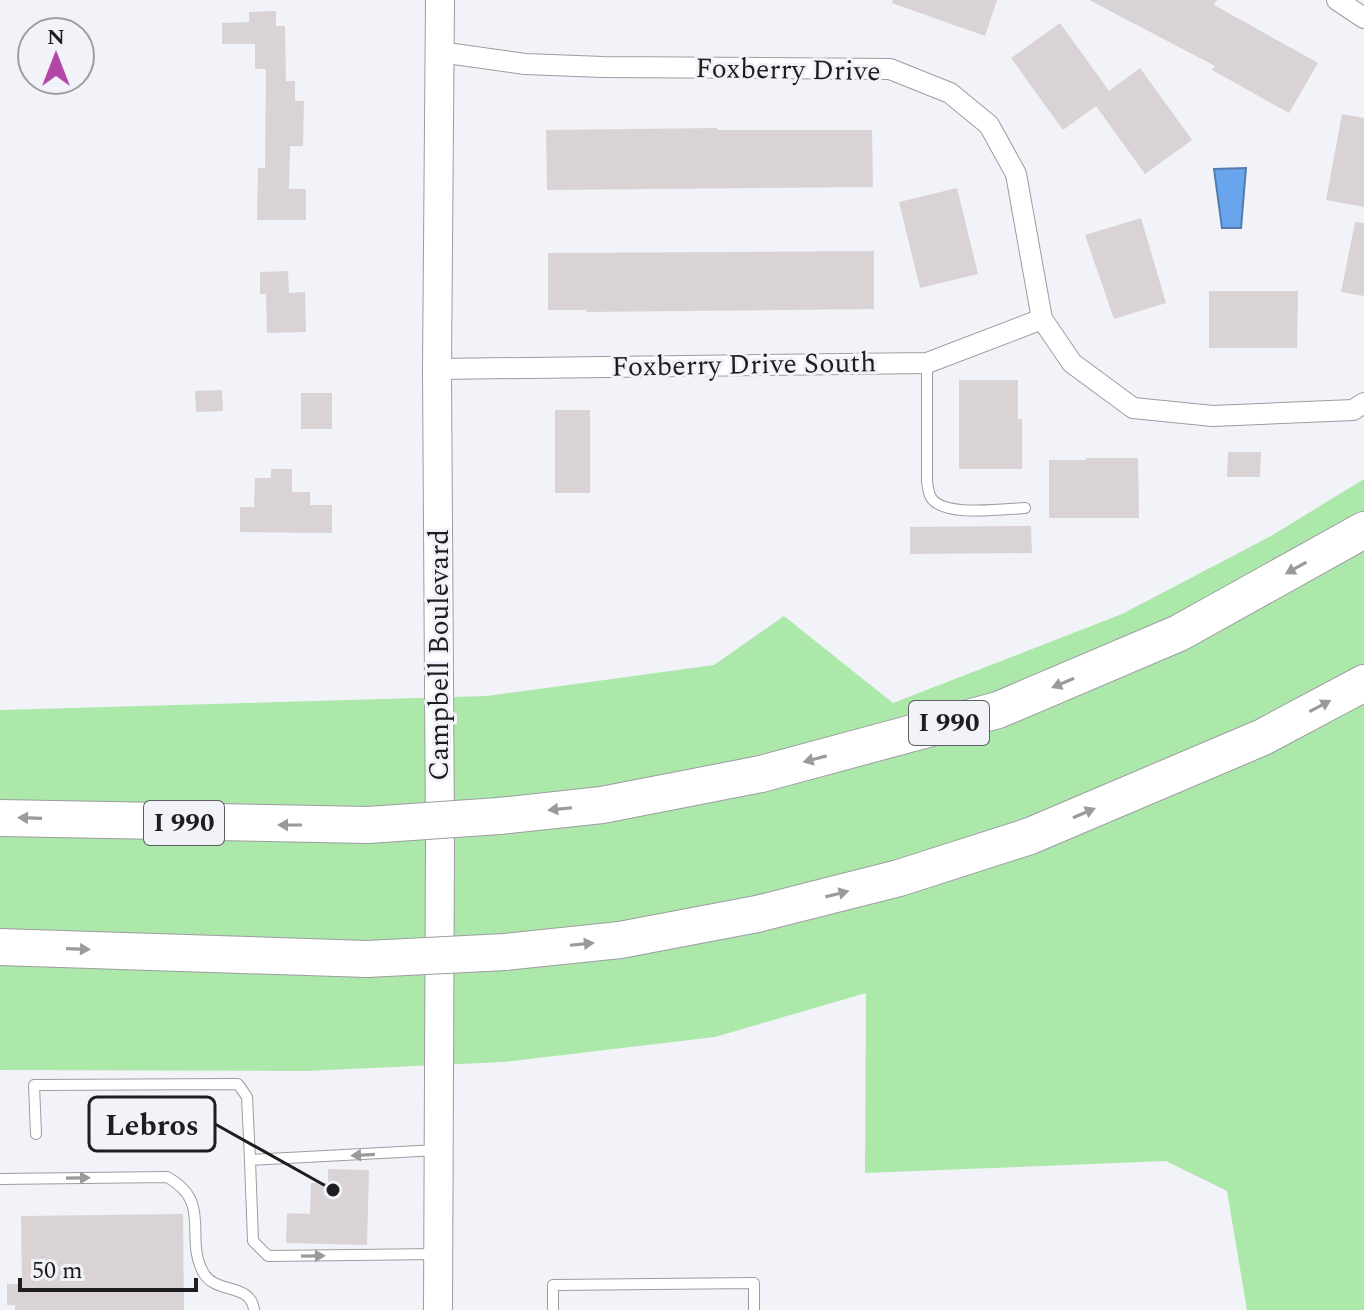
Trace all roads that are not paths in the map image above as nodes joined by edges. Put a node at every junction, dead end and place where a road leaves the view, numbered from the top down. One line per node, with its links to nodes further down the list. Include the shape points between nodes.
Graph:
1 (440, 0): 4 (main road, Campbell Boulevard)
2 (1337, 0): 3 (street)
3 (1364, 18)
4 (440, 52): 5 (street, Foxberry Drive, via 525,64 603,67 890,69 950,93 989,125 1016,174); 7 (main road, Campbell Boulevard)
5 (1042, 319): 6 (street, Foxberry Drive South); 8 (street, Foxberry Drive, via 1072,363 1133,408 1213,416 1353,410)
6 (927, 363): 7 (street, Foxberry Drive South); 9 (lane, via 930,497 951,510)
7 (437, 369): 15 (main road, Campbell Boulevard)
8 (1364, 403)
9 (1025, 508)
10 (1364, 530): 12 (highway, I 990, one-way to 12, bridge, via 1179,633 998,710 761,774 602,805 368,825)
11 (1364, 683): 13 (highway, one-way to 11, bridge, via 367,959 505,952 696,926 899,878 1030,836 1263,737)
12 (0, 818)
13 (0, 947)
14 (36, 1134): 16 (lane, via 34,1085 238,1084 247,1097)
15 (440, 1150): 16 (lane, one-way to 16); 18 (main road, Campbell Boulevard)
16 (250, 1160): 18 (lane, one-way to 18, via 253,1241 268,1256)
17 (0, 1179): 19 (lane, one-way to 19, via 167,1177 192,1199 203,1274 222,1287 248,1294)
18 (440, 1254): 20 (main road, Campbell Boulevard)
19 (254, 1310)
20 (438, 1310)
21 (553, 1310): 22 (lane, via 553,1285 754,1283)
22 (754, 1310)

